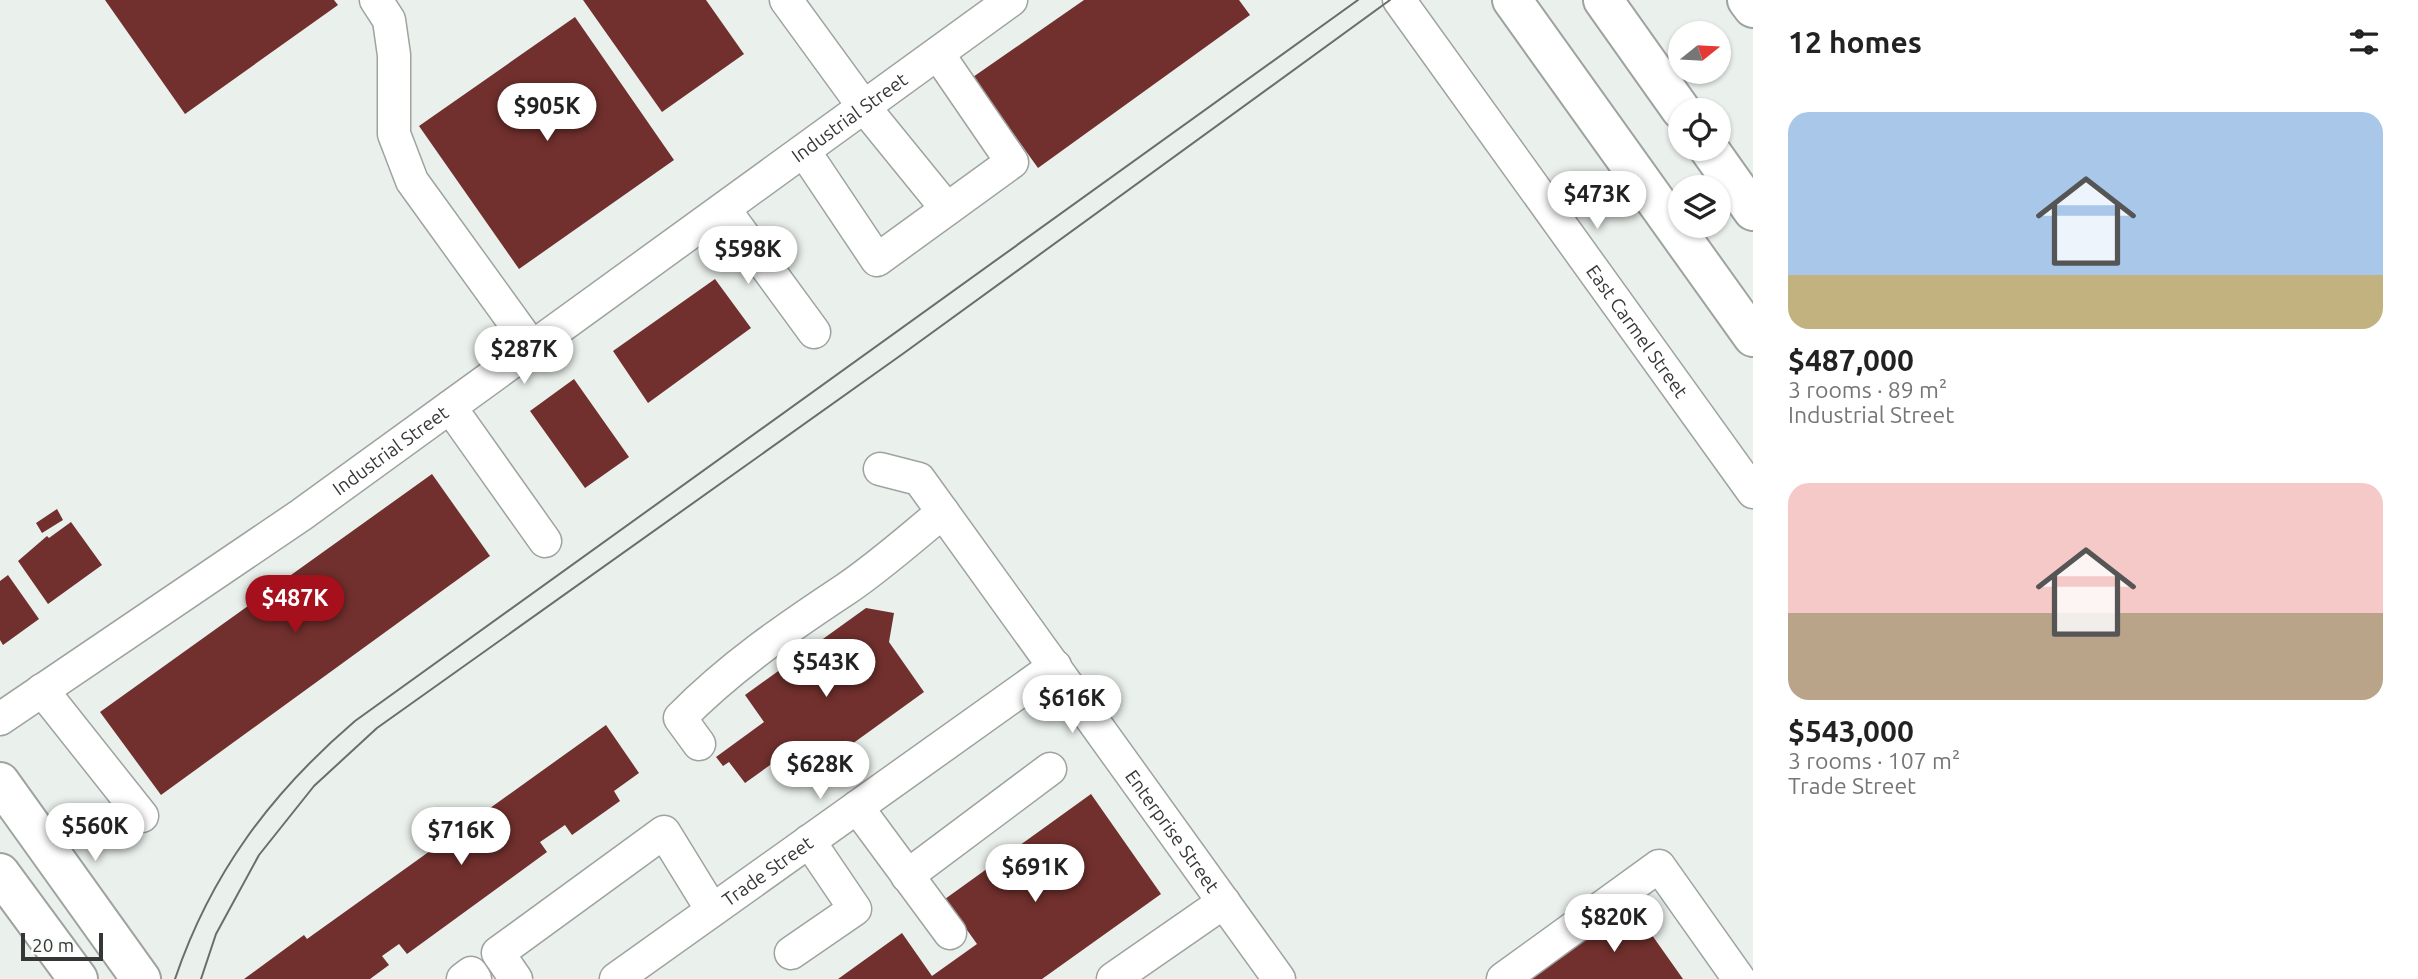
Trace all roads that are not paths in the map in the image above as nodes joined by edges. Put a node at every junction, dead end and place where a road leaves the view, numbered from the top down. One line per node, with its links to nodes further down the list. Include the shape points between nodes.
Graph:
1 (376, 0): 19 (street, via 389,20 394,134 412,181)
2 (786, 0): 11 (street)
3 (1398, 0): 22 (street, East Carmel Street)
4 (1512, 0): 18 (main road)
5 (1603, 0): 10 (main road)
6 (1747, 0): 8 (main road)
7 (998, 4): 9 (street, Industrial Street)
8 (1753, 8)
9 (938, 54): 11 (street, Industrial Street); 15 (street, via 1012,162)
10 (1673, 98)
11 (864, 107): 12 (street, Industrial Street); 15 (street)
12 (804, 150): 14 (street, Industrial Street); 15 (street, via 877,260)
13 (1718, 161): 16 (main road)
14 (724, 209): 17 (street); 19 (street, Industrial Street)
15 (947, 209)
16 (1753, 211)
17 (814, 332)
18 (1753, 337)
19 (532, 347): 20 (street, Industrial Street)
20 (450, 407): 24 (street); 26 (street, Industrial Street, via 301,515)
21 (880, 469): 23 (street, Enterprise Street, via 919,480)
22 (1753, 492)
23 (943, 512): 25 (street, Enterprise Street); 28 (street, via 704,694 680,718)
24 (545, 541)
25 (1055, 666): 31 (street, Trade Street); 36 (street, Enterprise Street)
26 (42, 690): 27 (street, Industrial Street); 32 (street)
27 (0, 719)
28 (699, 744)
29 (1050, 769): 35 (street)
30 (0, 782): 41 (main road)
31 (857, 807): 33 (street, Trade Street); 35 (street)
32 (142, 816)
33 (809, 841): 37 (street, Trade Street); 39 (street, via 855,909)
34 (0, 873): 40 (main road)
35 (907, 877): 38 (street)
36 (1224, 902): 46 (street); 47 (street, Enterprise Street)
37 (712, 910): 44 (street, via 664,832 498,953); 45 (street, Trade Street)
38 (950, 933)
39 (791, 953)
40 (78, 979)
41 (141, 979)
42 (463, 979): 43 (street, via 471,973)
43 (475, 979)
44 (516, 979)
45 (616, 979)
46 (1113, 979)
47 (1279, 979)
48 (1503, 979): 49 (street, via 1659,866)
49 (1739, 979)

